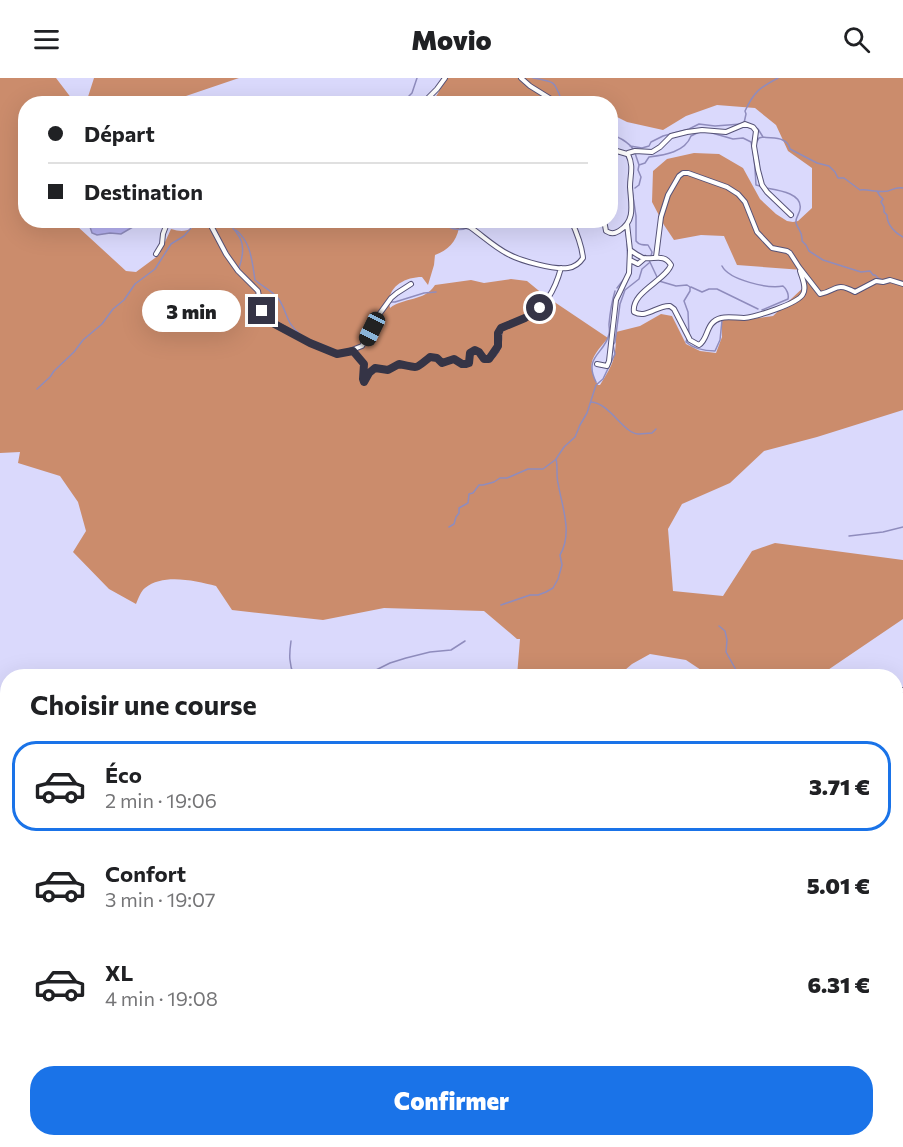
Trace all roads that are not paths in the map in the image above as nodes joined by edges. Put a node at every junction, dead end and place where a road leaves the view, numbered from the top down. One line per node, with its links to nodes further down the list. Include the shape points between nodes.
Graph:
1 (445, 78): 3 (street)
2 (521, 78): 4 (street)
3 (430, 96)
4 (546, 96)
5 (618, 151): 6 (street)
6 (628, 154): 7 (street, via 657,150 674,135 702,130 724,132 748,125 756,131 754,146 762,185); 8 (street, via 632,167 631,213)
7 (791, 215)
8 (627, 224): 13 (street, via 618,232 611,233); 14 (street)
9 (165, 228): 15 (street)
10 (212, 228): 23 (street, via 230,260 258,291 266,318 305,341 336,353)
11 (471, 228): 20 (street, via 514,257)
12 (575, 228): 20 (street, via 583,258 575,266)
13 (606, 228)
14 (630, 250): 17 (street); 18 (street)
15 (156, 254)
16 (656, 257): 17 (street); 19 (street, via 666,200 679,176 687,173 738,194 755,230 772,248 790,253); 19 (street, via 669,261 670,268 637,300 634,311 644,315 670,306 690,340 699,345 717,319 749,317 800,297 805,288)
17 (645, 258): 18 (street, via 638,264)
18 (630, 260): 24 (street, via 629,274 616,300 609,361 607,366)
19 (799, 267): 22 (street, via 821,295 840,287 855,292 876,281)
20 (561, 268): 23 (street, via 555,286 540,308 501,328 498,346 489,359 475,350 466,364 454,359 442,363 430,357 413,368 399,364 388,370 375,368 364,382 364,364)
21 (411, 284): 23 (street, via 392,297 364,343)
22 (903, 284)
23 (353, 351)
24 (597, 364)

